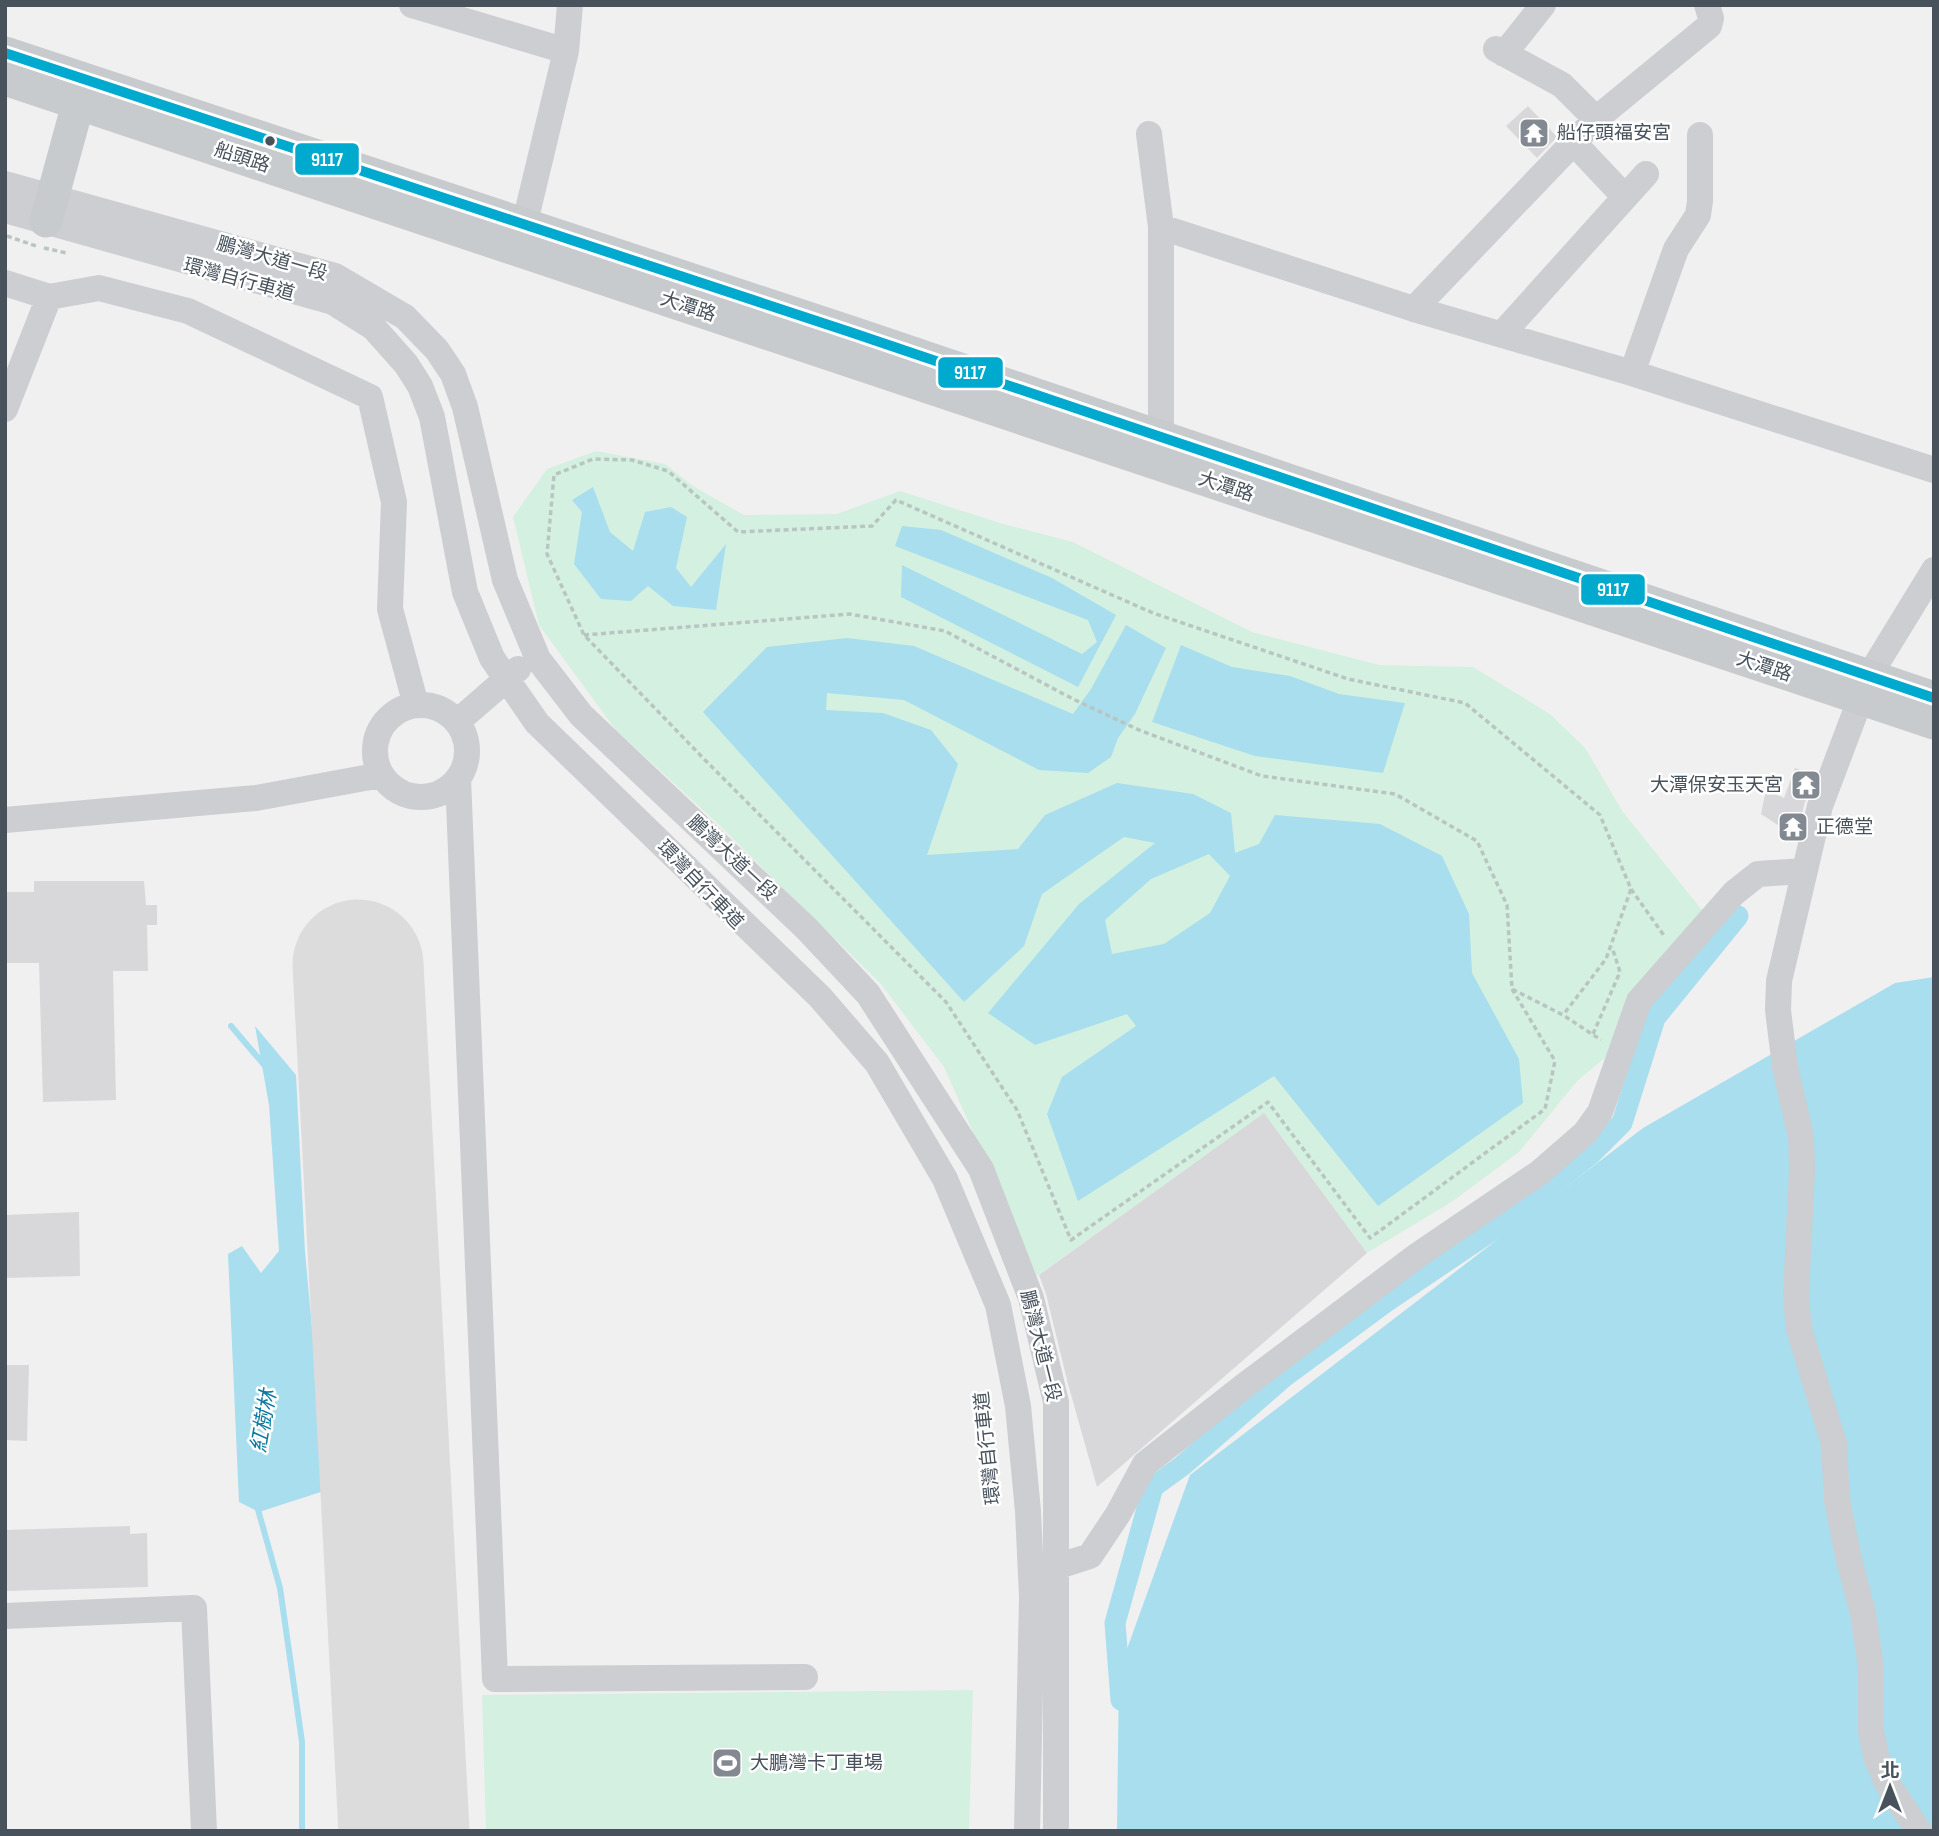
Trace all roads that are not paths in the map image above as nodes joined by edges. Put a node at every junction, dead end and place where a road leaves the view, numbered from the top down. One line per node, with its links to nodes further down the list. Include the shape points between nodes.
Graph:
1 (412, 5): 5 (street)
2 (570, 5): 5 (street)
3 (1543, 5): 9 (street, via 1500,52 1562,85)
4 (1707, 5): 9 (street, via 1709,26)
5 (566, 51): 19 (street)
6 (5, 53): 8 (main road, 船頭路)
7 (5, 79): 8 (main road, 船頭路)
8 (81, 92): 16 (main road); 19 (main road, 船頭路)
9 (1596, 119): 12 (street)
10 (1149, 134): 18 (street)
11 (1700, 135): 24 (street, via 1698,215 1676,249)
12 (1573, 142): 15 (street); 22 (street)
13 (1646, 174): 15 (street)
14 (5, 184): 16 (street, 鵬灣大道一段)
15 (1624, 197): 23 (street)
16 (49, 209): 17 (street, 鵬灣大道一段); 29 (street, 鵬灣大道一段, via 335,276 405,317 453,374 465,407 505,580); 30 (street, 鵬灣大道一段, via 333,302 374,328 406,364 432,417 465,592 492,658)
17 (5, 210)
18 (1160, 227): 22 (street); 26 (street)
19 (522, 238): 26 (main road, 大潭路); 31 (main road, 大潭路)
20 (5, 283): 21 (street)
21 (49, 297): 25 (street); 33 (street, via 99,288 188,311 370,397 394,502 390,608)
22 (1414, 309): 23 (street)
23 (1502, 334): 24 (street)
24 (1632, 373): 27 (street)
25 (5, 410)
26 (1161, 437): 31 (main road, 大潭路)
27 (1934, 470)
28 (1934, 570): 31 (street)
29 (536, 655): 30 (street); 40 (street, 鵬灣大道一段, via 581,715 807,929 868,994 981,1169 1031,1298 1056,1402)
30 (507, 678): 34 (street); 40 (street, 鵬灣大道一段, via 537,723 820,997 877,1063 945,1179 998,1305 1018,1406 1028,1511)
31 (1866, 688): 32 (main road, 大潭路); 35 (main road, 大潭路); 39 (street, via 1820,806)
32 (1934, 698)
33 (416, 705): 34 (street, via 446,712); 36 (street, via 388,718 379,731 374,746)
34 (457, 722): 37 (street, via 467,750)
35 (1934, 723)
36 (381, 775): 37 (street, via 404,794 419,797 440,792); 38 (street, via 256,798)
37 (458, 778): 42 (street, via 495,1679)
38 (5, 820)
39 (1803, 871): 40 (street, via 1758,874 1734,893 1639,1001 1600,1112 1585,1133 1539,1172 1418,1255 1244,1385 1145,1464 1090,1556); 46 (street, via 1779,981 1778,1010 1801,1137 1799,1329 1834,1444 1837,1500 1871,1668 1871,1732 1877,1759 1888,1785)
40 (1043, 1568): 44 (street, 鵬灣大道一段, via 1032,1597); 45 (street, 鵬灣大道一段)
41 (5, 1616): 43 (street, via 194,1608)
42 (805, 1677)
43 (204, 1831)
44 (1027, 1831)
45 (1056, 1831)
46 (1919, 1831)

